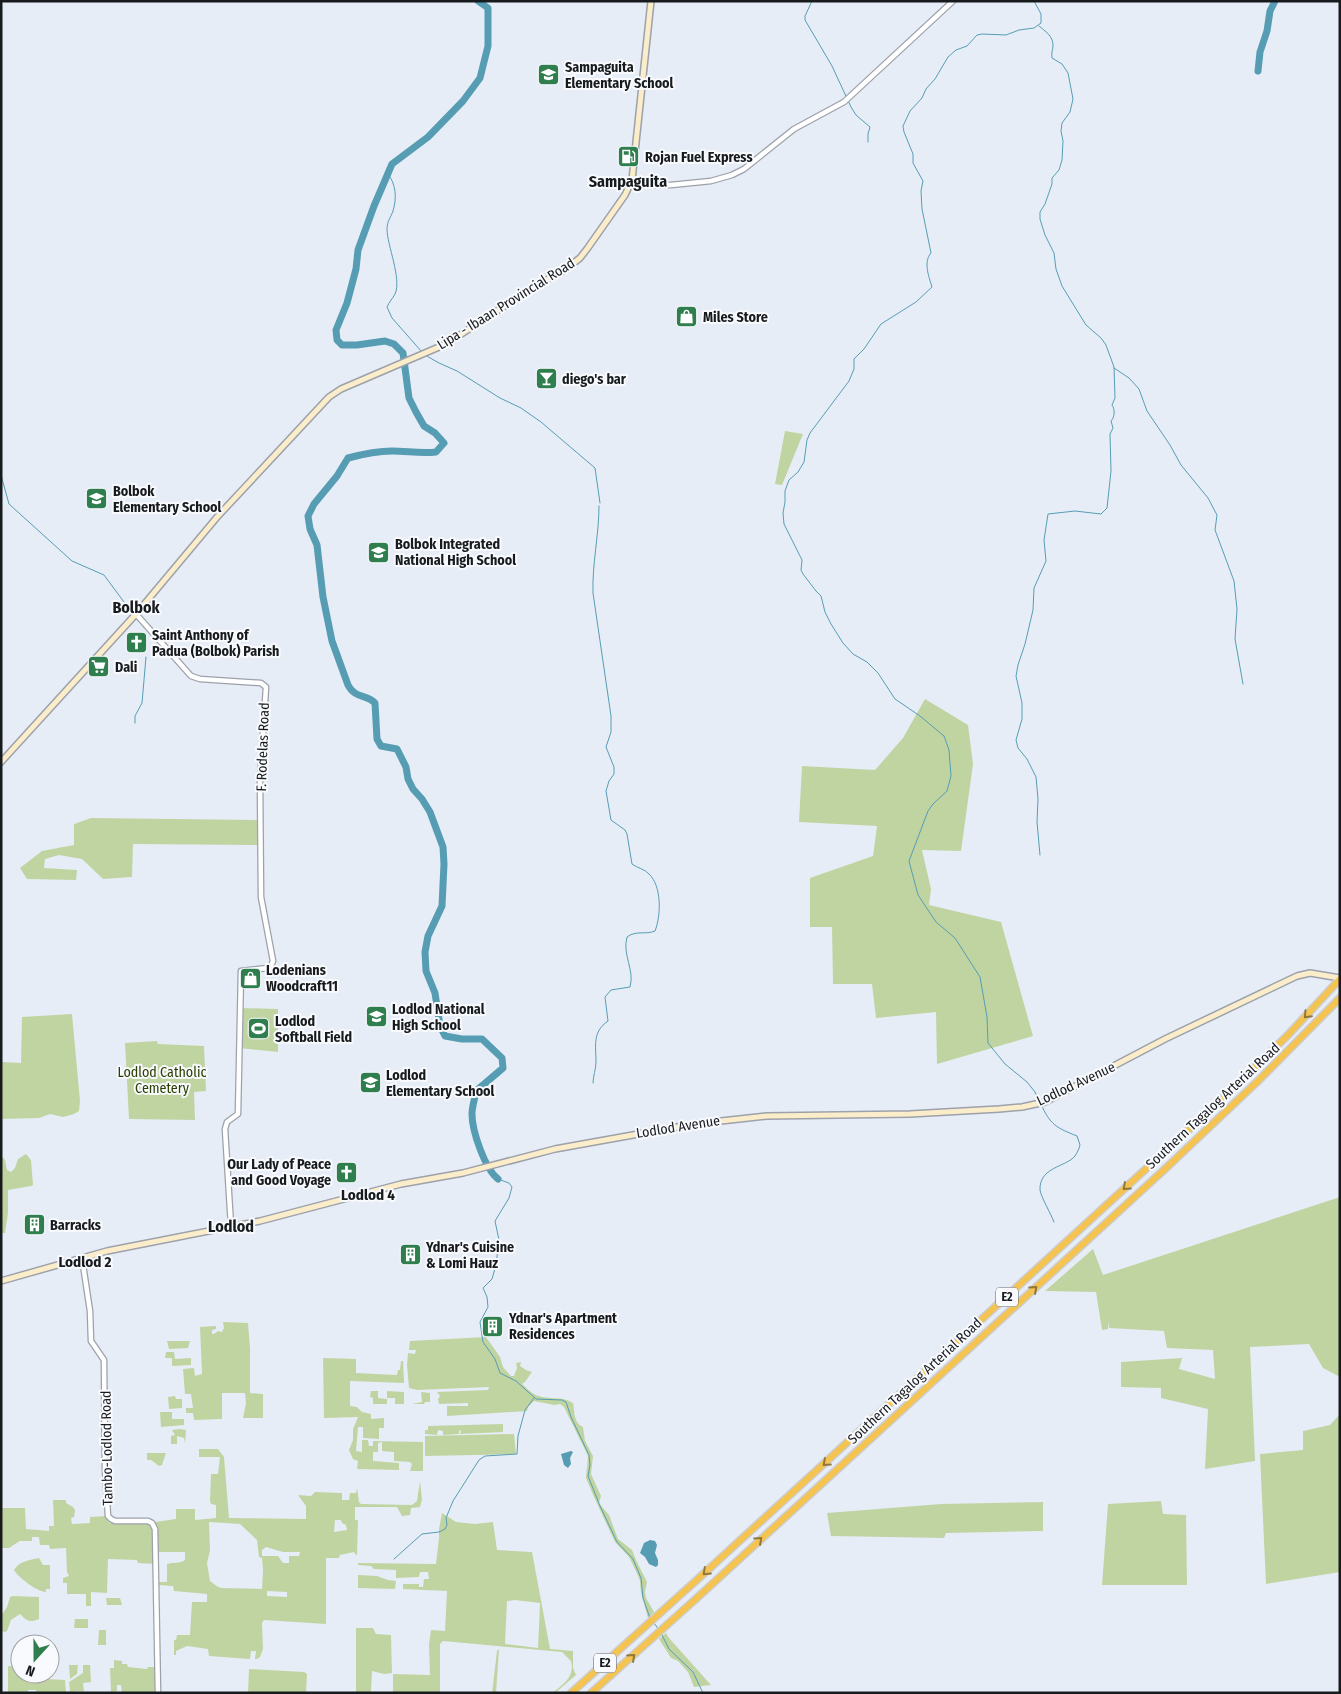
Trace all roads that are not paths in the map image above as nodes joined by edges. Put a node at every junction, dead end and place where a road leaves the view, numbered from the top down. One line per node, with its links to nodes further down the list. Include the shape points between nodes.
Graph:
1 (651, 1): 3 (main road, Lipa - Ibaan Provincial Road, via 634,171)
2 (953, 1): 3 (street, via 847,99 794,129 744,169 711,181 689,184)
3 (630, 183): 4 (main road, Lipa - Ibaan Provincial Road, via 618,206 580,258 566,269 461,335 329,397 218,516)
4 (136, 614): 5 (main road, Lipa - Ibaan Provincial Road); 8 (street, F. Rodelas Road, via 191,676 261,683 266,687 260,780 261,897 272,964 259,970 241,970 238,1114 227,1122 225,1129)
5 (1, 762)
6 (1340, 979): 8 (main road, Lodlod Avenue, via 1310,973 1292,979 1035,1105 910,1114 768,1116 694,1124 555,1149); 12 (highway, Southern Tagalog Arterial Road / E2, one-way to 12, via 1220,1102)
7 (1340, 998): 13 (highway, Southern Tagalog Arterial Road / E2, one-way to 7, via 1166,1169)
8 (231, 1226): 9 (main road, Lodlod Avenue)
9 (82, 1258): 10 (main road, Lodlod Avenue); 11 (street, Tambo-Lodlod Road, via 91,1341 104,1360 108,1516 115,1521 148,1521 155,1528)
10 (1, 1281)
11 (158, 1693)
12 (571, 1693)
13 (591, 1693)

